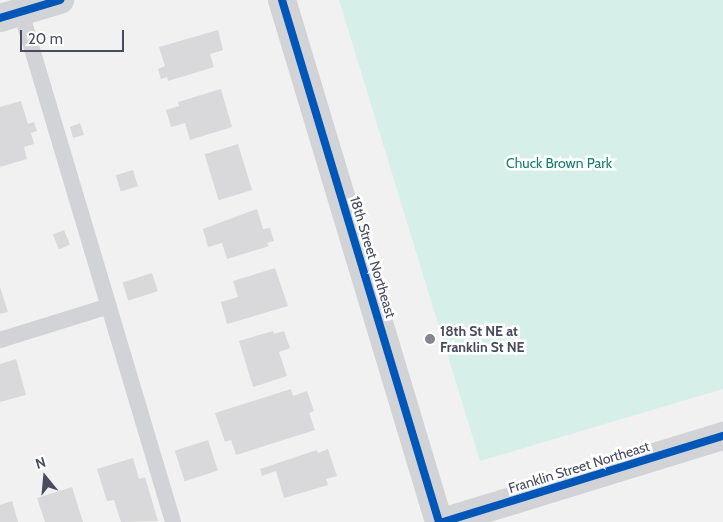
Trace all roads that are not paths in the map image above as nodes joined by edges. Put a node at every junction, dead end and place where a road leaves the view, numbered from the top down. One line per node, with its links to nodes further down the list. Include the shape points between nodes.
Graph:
1 (60, 0): 3 (street)
2 (282, 0): 8 (street, 18th Street Northeast)
3 (10, 15): 4 (lane)
4 (109, 306): 5 (lane); 7 (lane)
5 (0, 340)
6 (723, 436): 8 (street, Franklin Street Northeast)
7 (173, 522)
8 (441, 522)

